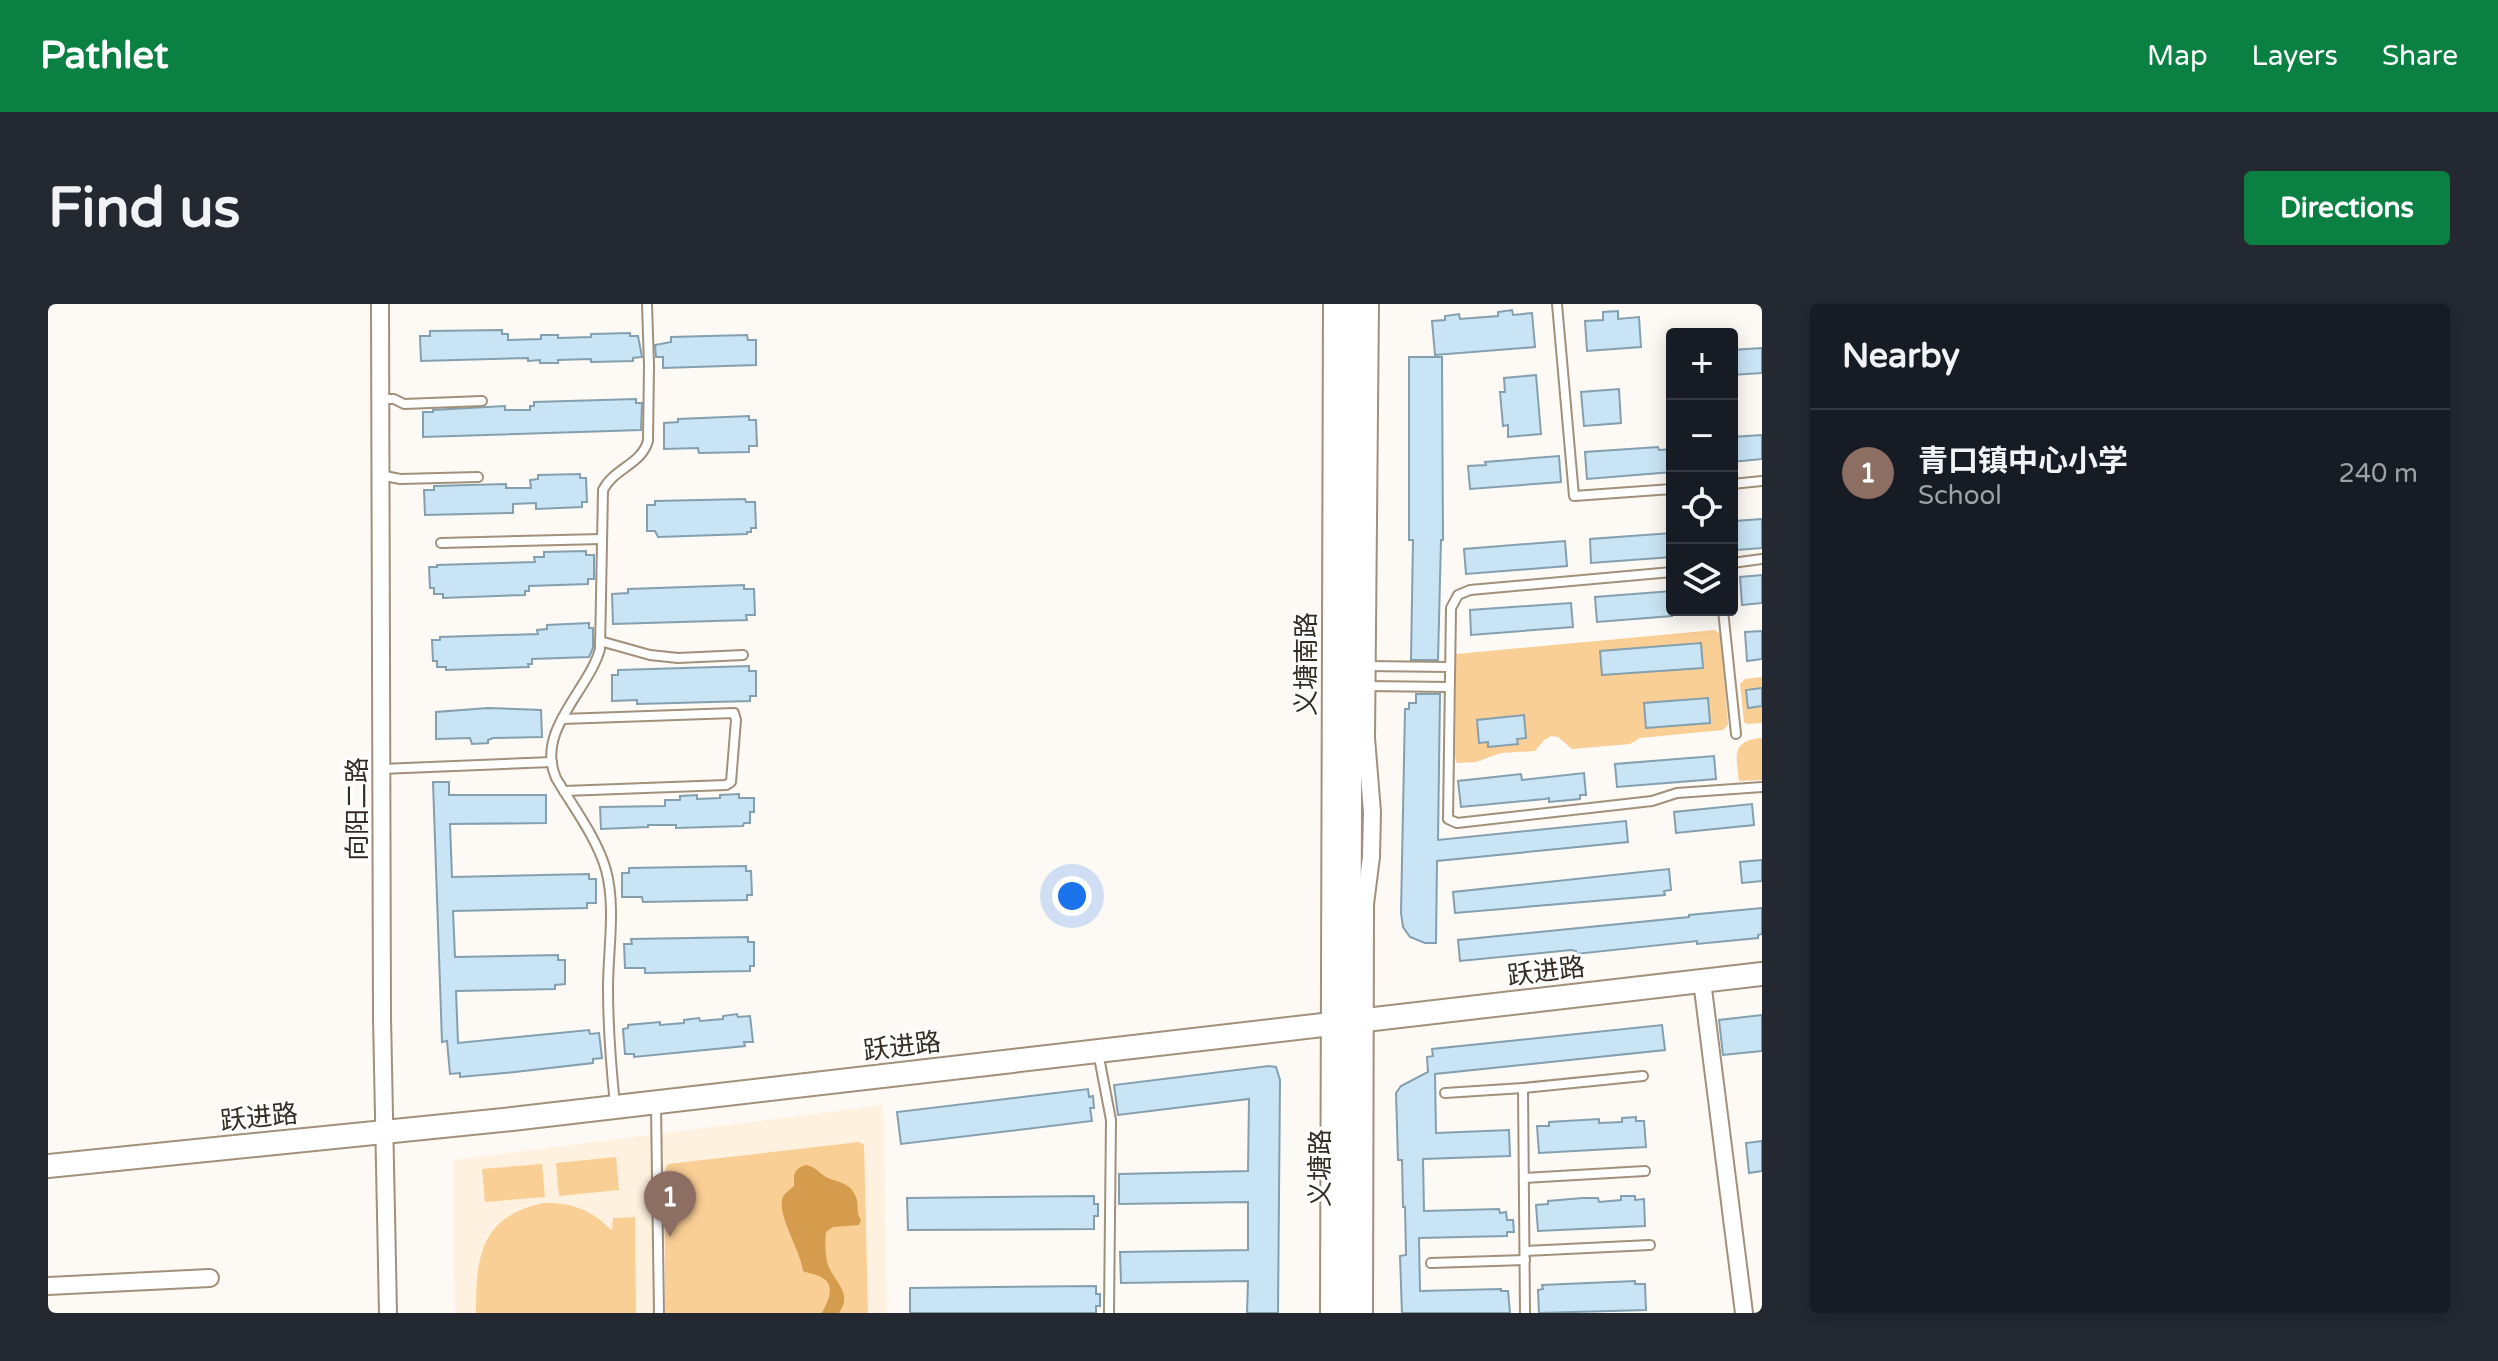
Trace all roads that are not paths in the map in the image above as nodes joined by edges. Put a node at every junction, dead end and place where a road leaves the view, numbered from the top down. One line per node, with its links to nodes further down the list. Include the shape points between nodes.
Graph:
1 (380, 304): 7 (street, 向阳二路)
2 (647, 304): 14 (lane, via 648,441 640,458 615,473 603,490)
3 (1335, 304): 34 (main road, 义塘南路)
4 (1352, 304): 34 (main road, 义塘南路)
5 (1370, 304): 22 (street)
6 (1557, 304): 13 (lane, via 1574,496)
7 (380, 399): 8 (lane, via 404,404); 9 (street, 向阳二路)
8 (482, 401)
9 (380, 475): 10 (lane); 29 (street, 向阳二路)
10 (478, 477)
11 (1762, 481): 12 (lane)
12 (1738, 483)
13 (1666, 489)
14 (602, 539): 15 (lane); 20 (lane)
15 (441, 543)
16 (1762, 559): 17 (lane)
17 (1738, 562)
18 (1666, 573): 23 (lane, via 1463,592 1451,608)
19 (1724, 616): 27 (lane)
20 (600, 641): 21 (lane, via 678,658); 26 (lane, via 597,662)
21 (743, 655)
22 (1366, 666): 23 (lane); 24 (street)
23 (1450, 667): 25 (lane)
24 (1366, 686): 25 (lane); 34 (street, via 1371,857)
25 (1449, 687): 30 (lane, via 1446,812 1451,822)
26 (562, 719): 28 (lane); 31 (lane, via 734,713 736,720 731,782 726,785)
27 (1736, 734)
28 (552, 762): 29 (lane); 31 (lane)
29 (381, 769): 41 (street, 向阳二路)
30 (1762, 787)
31 (564, 791): 40 (lane, via 607,874)
32 (1762, 974): 33 (main road, 跃进路)
33 (1702, 981): 34 (main road, 跃进路); 57 (street)
34 (1349, 1023): 35 (main road, 跃进路); 53 (main road, 义塘路); 54 (main road, 义塘路); 55 (street)
35 (1098, 1052): 39 (main road, 跃进路); 52 (lane, via 1111,1120)
36 (1643, 1076): 37 (lane)
37 (1523, 1088): 38 (lane); 44 (lane)
38 (1445, 1093)
39 (656, 1103): 40 (main road, 跃进路); 51 (lane)
40 (616, 1108): 41 (main road, 跃进路)
41 (384, 1132): 42 (main road, 跃进路); 50 (street, 向阳二路)
42 (48, 1166)
43 (1645, 1171): 44 (lane)
44 (1524, 1178): 46 (lane)
45 (1650, 1245): 46 (lane)
46 (1525, 1256): 47 (lane); 56 (lane)
47 (1431, 1263)
48 (210, 1278): 49 (street)
49 (48, 1286)
50 (388, 1313)
51 (659, 1313)
52 (1109, 1313)
53 (1332, 1313)
54 (1348, 1313)
55 (1364, 1313)
56 (1525, 1313)
57 (1744, 1313)

